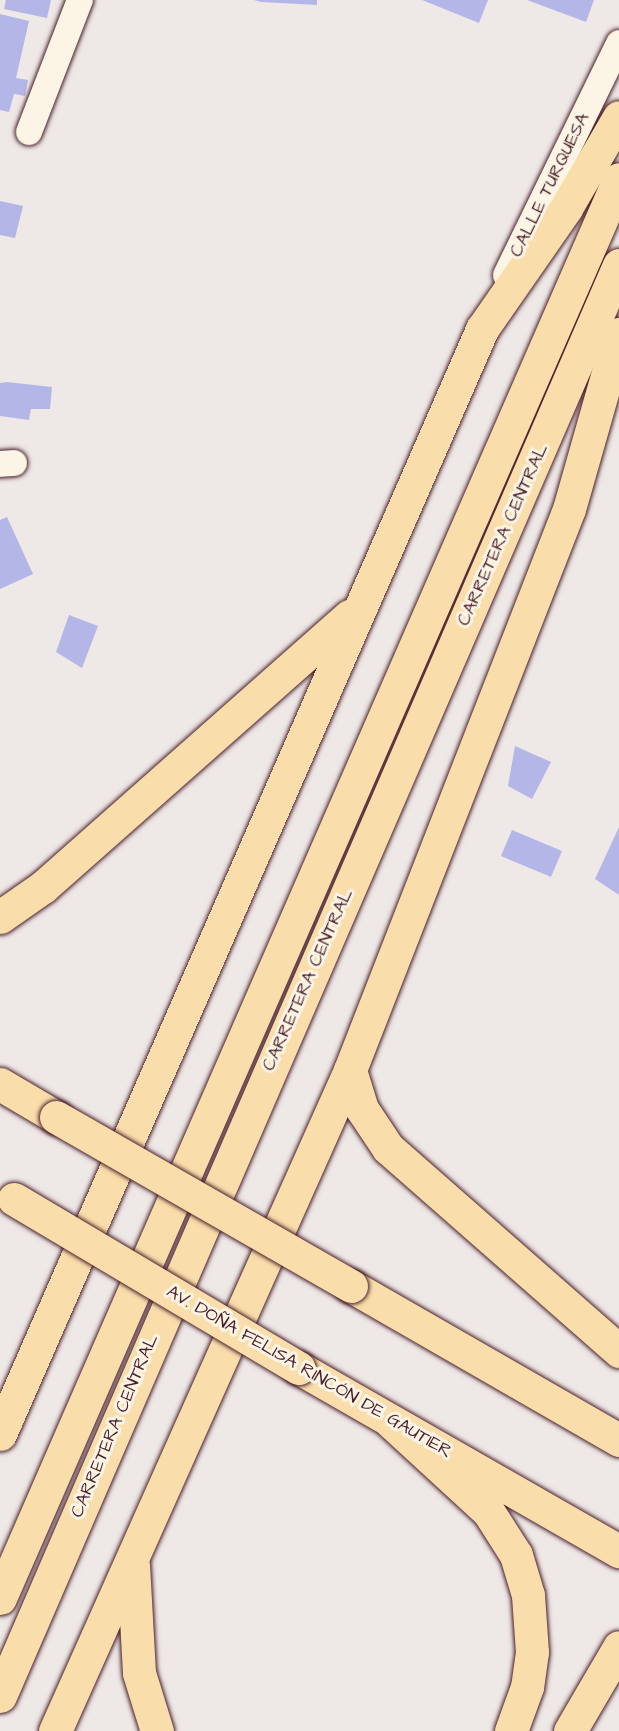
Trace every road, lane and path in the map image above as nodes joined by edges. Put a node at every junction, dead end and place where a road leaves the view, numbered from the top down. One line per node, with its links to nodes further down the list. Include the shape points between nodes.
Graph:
1 (80, 0): 4 (street)
2 (619, 43): 7 (street, CALLE TURQUESA)
3 (619, 117): 7 (main road, via 566,208)
4 (29, 132)
5 (619, 179): 22 (main road, CARRETERA CENTRAL)
6 (619, 265): 24 (main road, CARRETERA CENTRAL)
7 (482, 329): 9 (main road)
8 (619, 334): 11 (main road, via 569,509)
9 (357, 609): 10 (main road, via 43,887); 14 (main road)
10 (0, 917)
11 (350, 1070): 15 (main road, via 371,1128 388,1148); 21 (main road)
12 (0, 1084): 19 (main road, bridge)
13 (7, 1195): 17 (main road, AV. DOÑA FELISA RINCÓN DE GAUTIER, bridge)
14 (41, 1338): 16 (main road); 18 (main road)
15 (619, 1352)
16 (0, 1379)
17 (390, 1421): 20 (main road, AV. DOÑA FELISA RINCÓN DE GAUTIER); 27 (main road, via 488,1511 516,1555 528,1595 532,1652)
18 (0, 1434)
19 (619, 1440)
20 (619, 1551)
21 (133, 1555): 25 (main road); 26 (main road, via 140,1673)
22 (0, 1598)
23 (619, 1647): 28 (main road)
24 (0, 1696)
25 (55, 1731)
26 (157, 1731)
27 (511, 1731)
28 (570, 1731)

